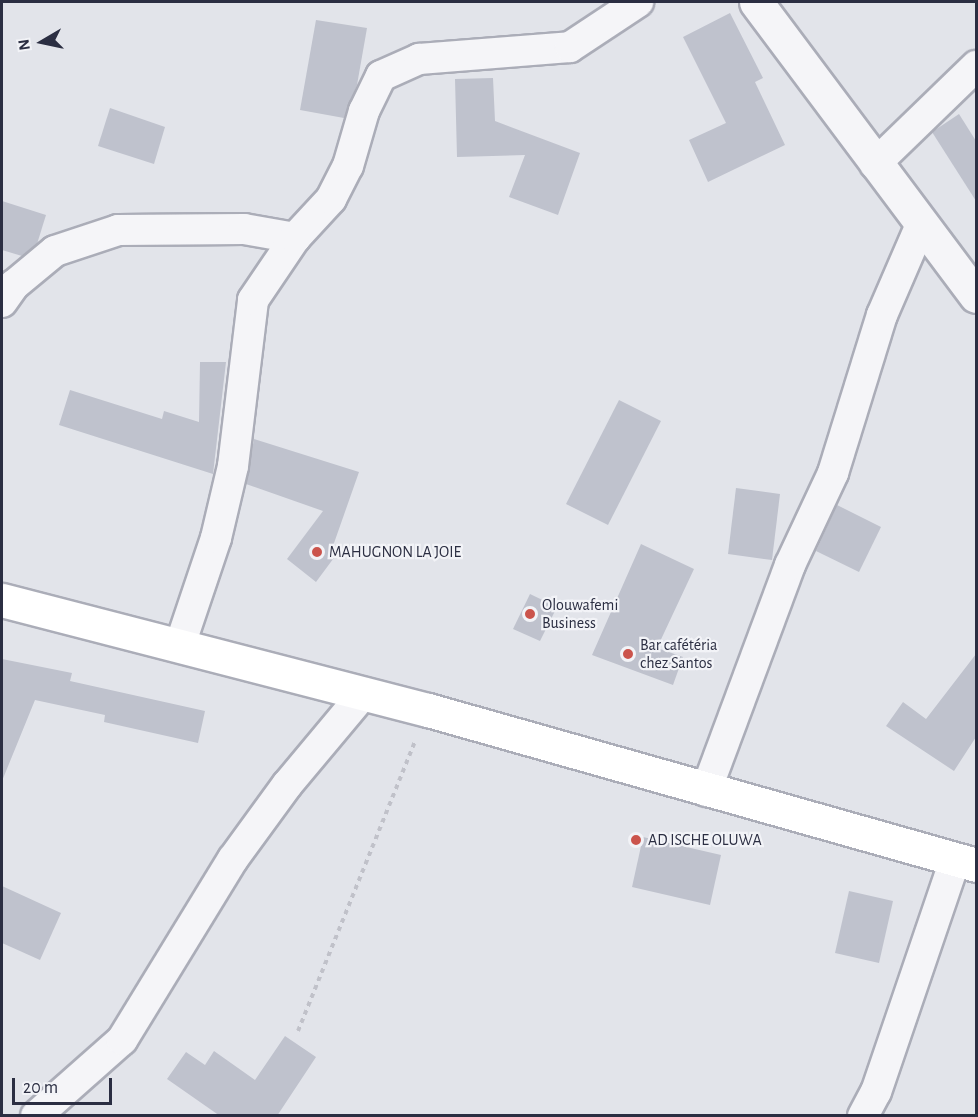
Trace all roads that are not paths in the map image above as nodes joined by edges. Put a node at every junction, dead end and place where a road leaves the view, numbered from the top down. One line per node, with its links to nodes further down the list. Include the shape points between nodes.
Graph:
1 (638, 2): 6 (street, via 570,46 419,59 381,76 364,111 348,166 331,199)
2 (756, 2): 4 (street)
3 (976, 66): 4 (street)
4 (875, 164): 5 (street)
5 (921, 225): 7 (street); 12 (street, via 882,315 833,473 790,565)
6 (295, 238): 8 (street, via 244,229 118,230 55,251 14,285); 10 (street, via 254,300 233,466 216,538)
7 (976, 296)
8 (2, 302)
9 (2, 600): 10 (main road)
10 (180, 645): 11 (main road)
11 (364, 693): 12 (main road); 14 (street, via 286,785 233,859 122,1040)
12 (706, 791): 13 (main road)
13 (966, 862): 15 (street, via 876,1092)
14 (36, 1116)
15 (863, 1116)

